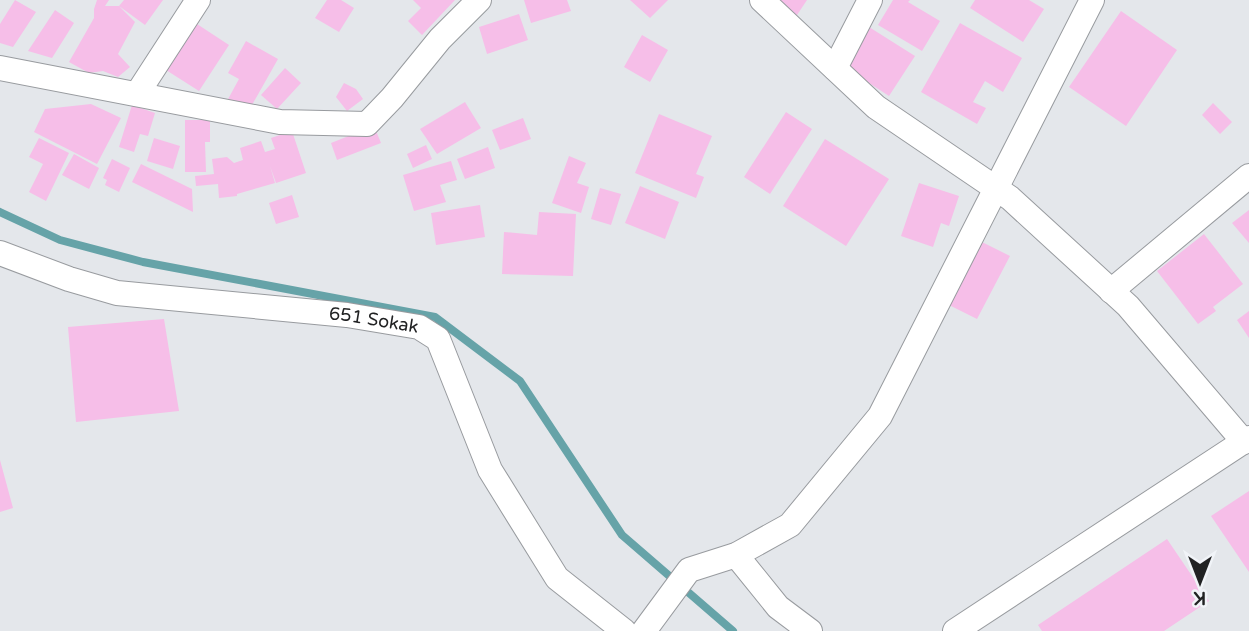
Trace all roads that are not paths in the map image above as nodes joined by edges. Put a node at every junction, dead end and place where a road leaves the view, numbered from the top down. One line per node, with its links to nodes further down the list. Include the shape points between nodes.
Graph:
1 (198, 0): 8 (street)
2 (479, 0): 8 (street, via 367,124 280,122)
3 (762, 0): 7 (street)
4 (870, 0): 7 (street)
5 (1093, 0): 10 (street)
6 (0, 68): 8 (street)
7 (835, 68): 10 (street, via 876,107)
8 (137, 94)
9 (1249, 176): 12 (street)
10 (996, 188): 12 (street); 14 (street, via 880,416 790,525)
11 (0, 253): 15 (street, 651 Sokak, via 117,293 347,315 419,327 438,339 490,470 557,578)
12 (1111, 291): 13 (street)
13 (1246, 440): 18 (street)
14 (736, 555): 16 (street, via 688,570); 17 (street, via 778,607)
15 (624, 631)
16 (644, 631)
17 (810, 631)
18 (955, 631)

